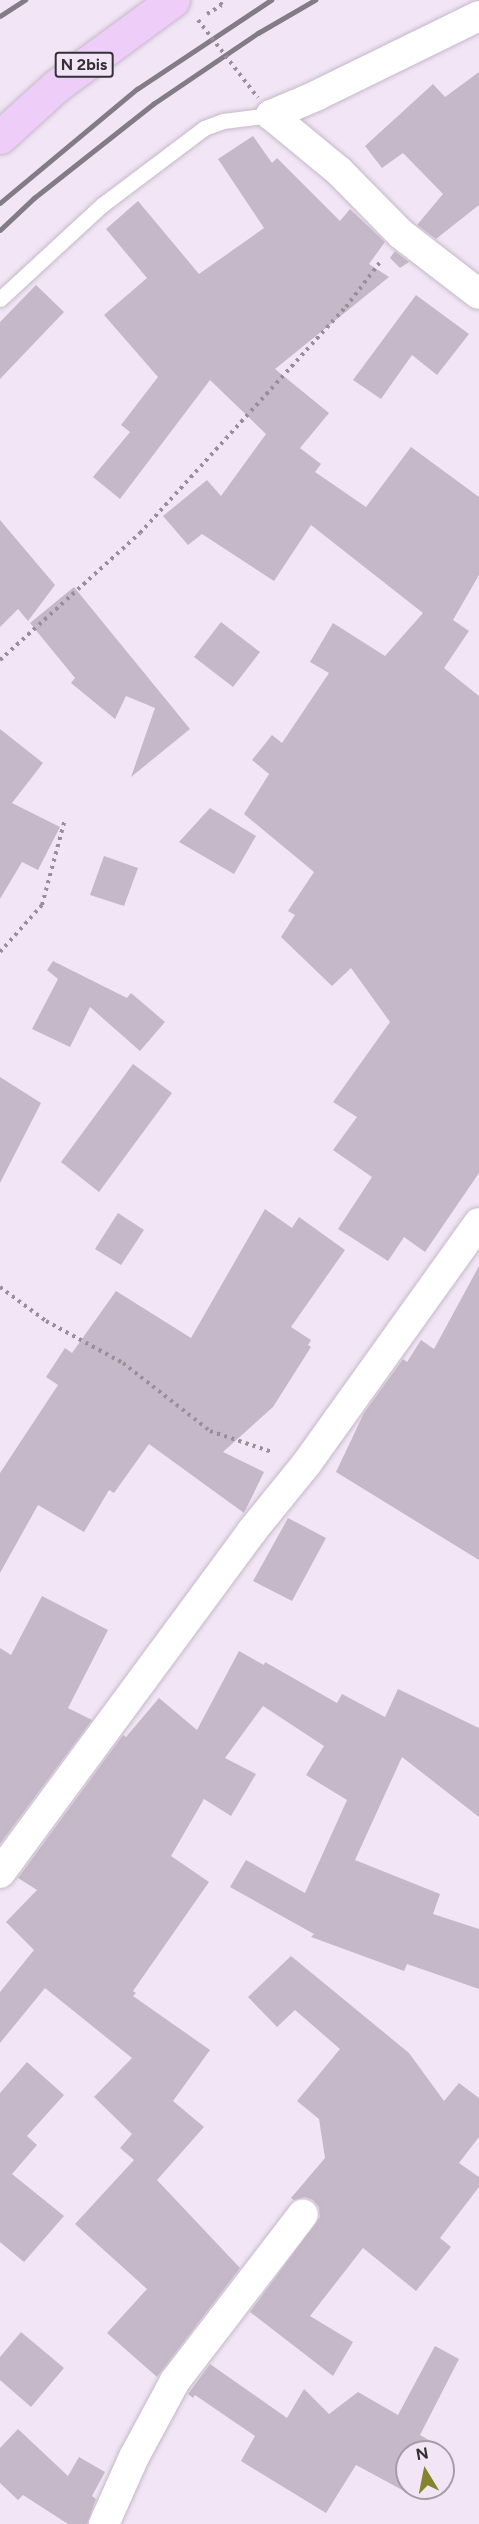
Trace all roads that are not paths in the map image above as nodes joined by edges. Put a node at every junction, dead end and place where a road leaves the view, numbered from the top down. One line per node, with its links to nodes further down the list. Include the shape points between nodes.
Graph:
1 (173, 0): 4 (main road, N 2bis, via 56,86)
2 (479, 16): 3 (street)
3 (265, 106): 5 (street, via 339,171 400,234); 6 (lane, via 204,128 102,205)
4 (0, 137)
5 (479, 294)
6 (0, 299)
7 (479, 1223): 8 (street, via 307,1463 252,1531)
8 (0, 1873)
9 (303, 2214): 10 (street, via 176,2381 134,2457)
10 (104, 2524)

